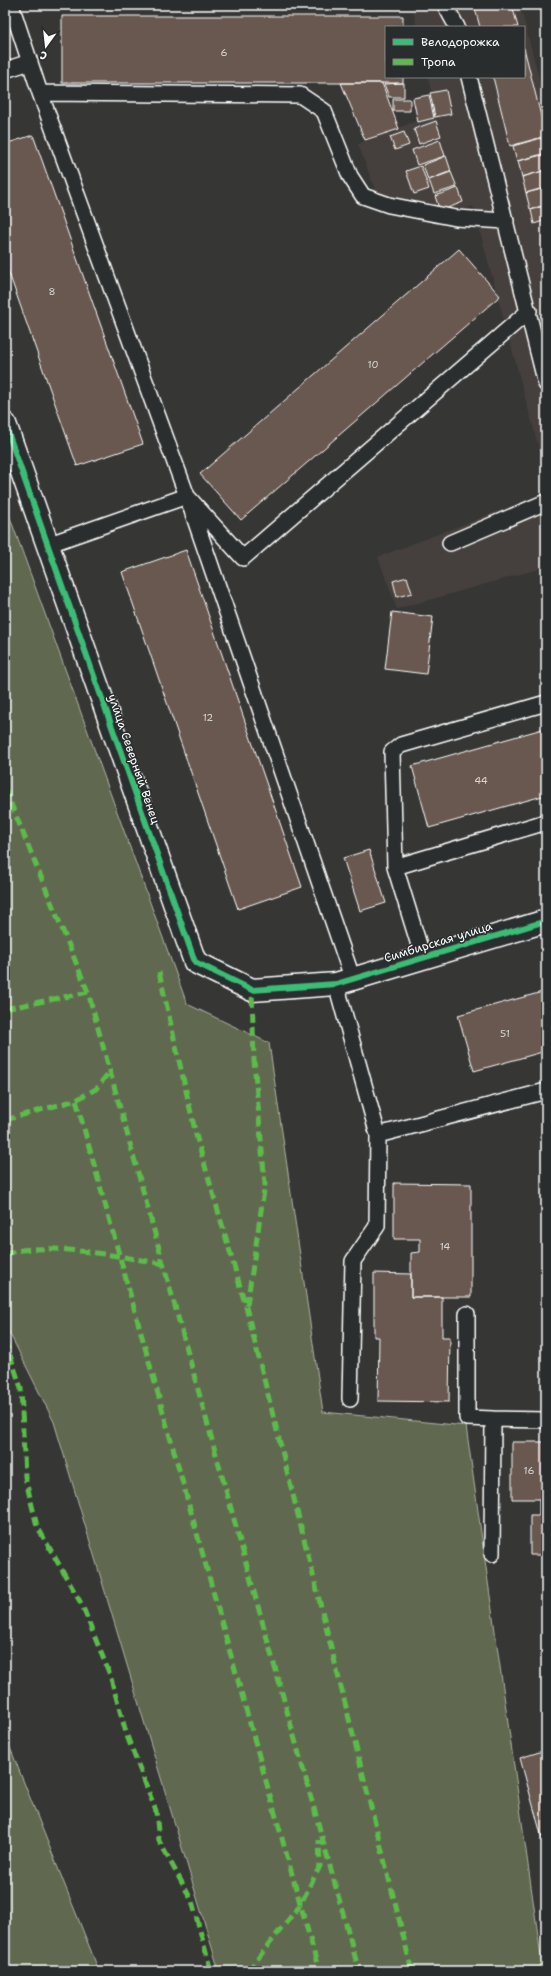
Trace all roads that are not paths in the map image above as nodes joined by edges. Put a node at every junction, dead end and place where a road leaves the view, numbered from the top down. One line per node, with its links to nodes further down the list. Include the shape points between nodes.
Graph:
1 (10, 5): 4 (lane)
2 (445, 5): 3 (lane)
3 (456, 26)
4 (30, 62): 5 (lane); 7 (lane)
5 (5, 70)
6 (470, 78): 8 (lane)
7 (40, 93): 8 (lane, via 300,96 324,111 350,176 363,196 389,205 456,218); 12 (lane)
8 (506, 221): 9 (lane)
9 (529, 312): 10 (lane); 12 (lane, via 243,558)
10 (546, 384)
11 (5, 424): 15 (street, улица Северный Венец)
12 (187, 496): 15 (lane); 21 (lane)
13 (546, 502): 14 (lane)
14 (450, 543)
15 (47, 545): 21 (street, улица Северный Венец, via 195,962 252,990)
16 (546, 703): 18 (lane, via 401,745 392,752)
17 (546, 822): 18 (lane)
18 (395, 867): 20 (lane)
19 (546, 921): 20 (street, Симбирская улица)
20 (423, 958): 21 (street, Симбирская улица)
21 (344, 982): 23 (lane)
22 (546, 1091): 23 (lane)
23 (378, 1136): 25 (lane, via 376,1226 353,1261)
24 (468, 1314): 26 (lane, via 467,1418)
25 (350, 1399)
26 (493, 1419): 27 (lane); 28 (lane)
27 (546, 1420)
28 (492, 1554)

